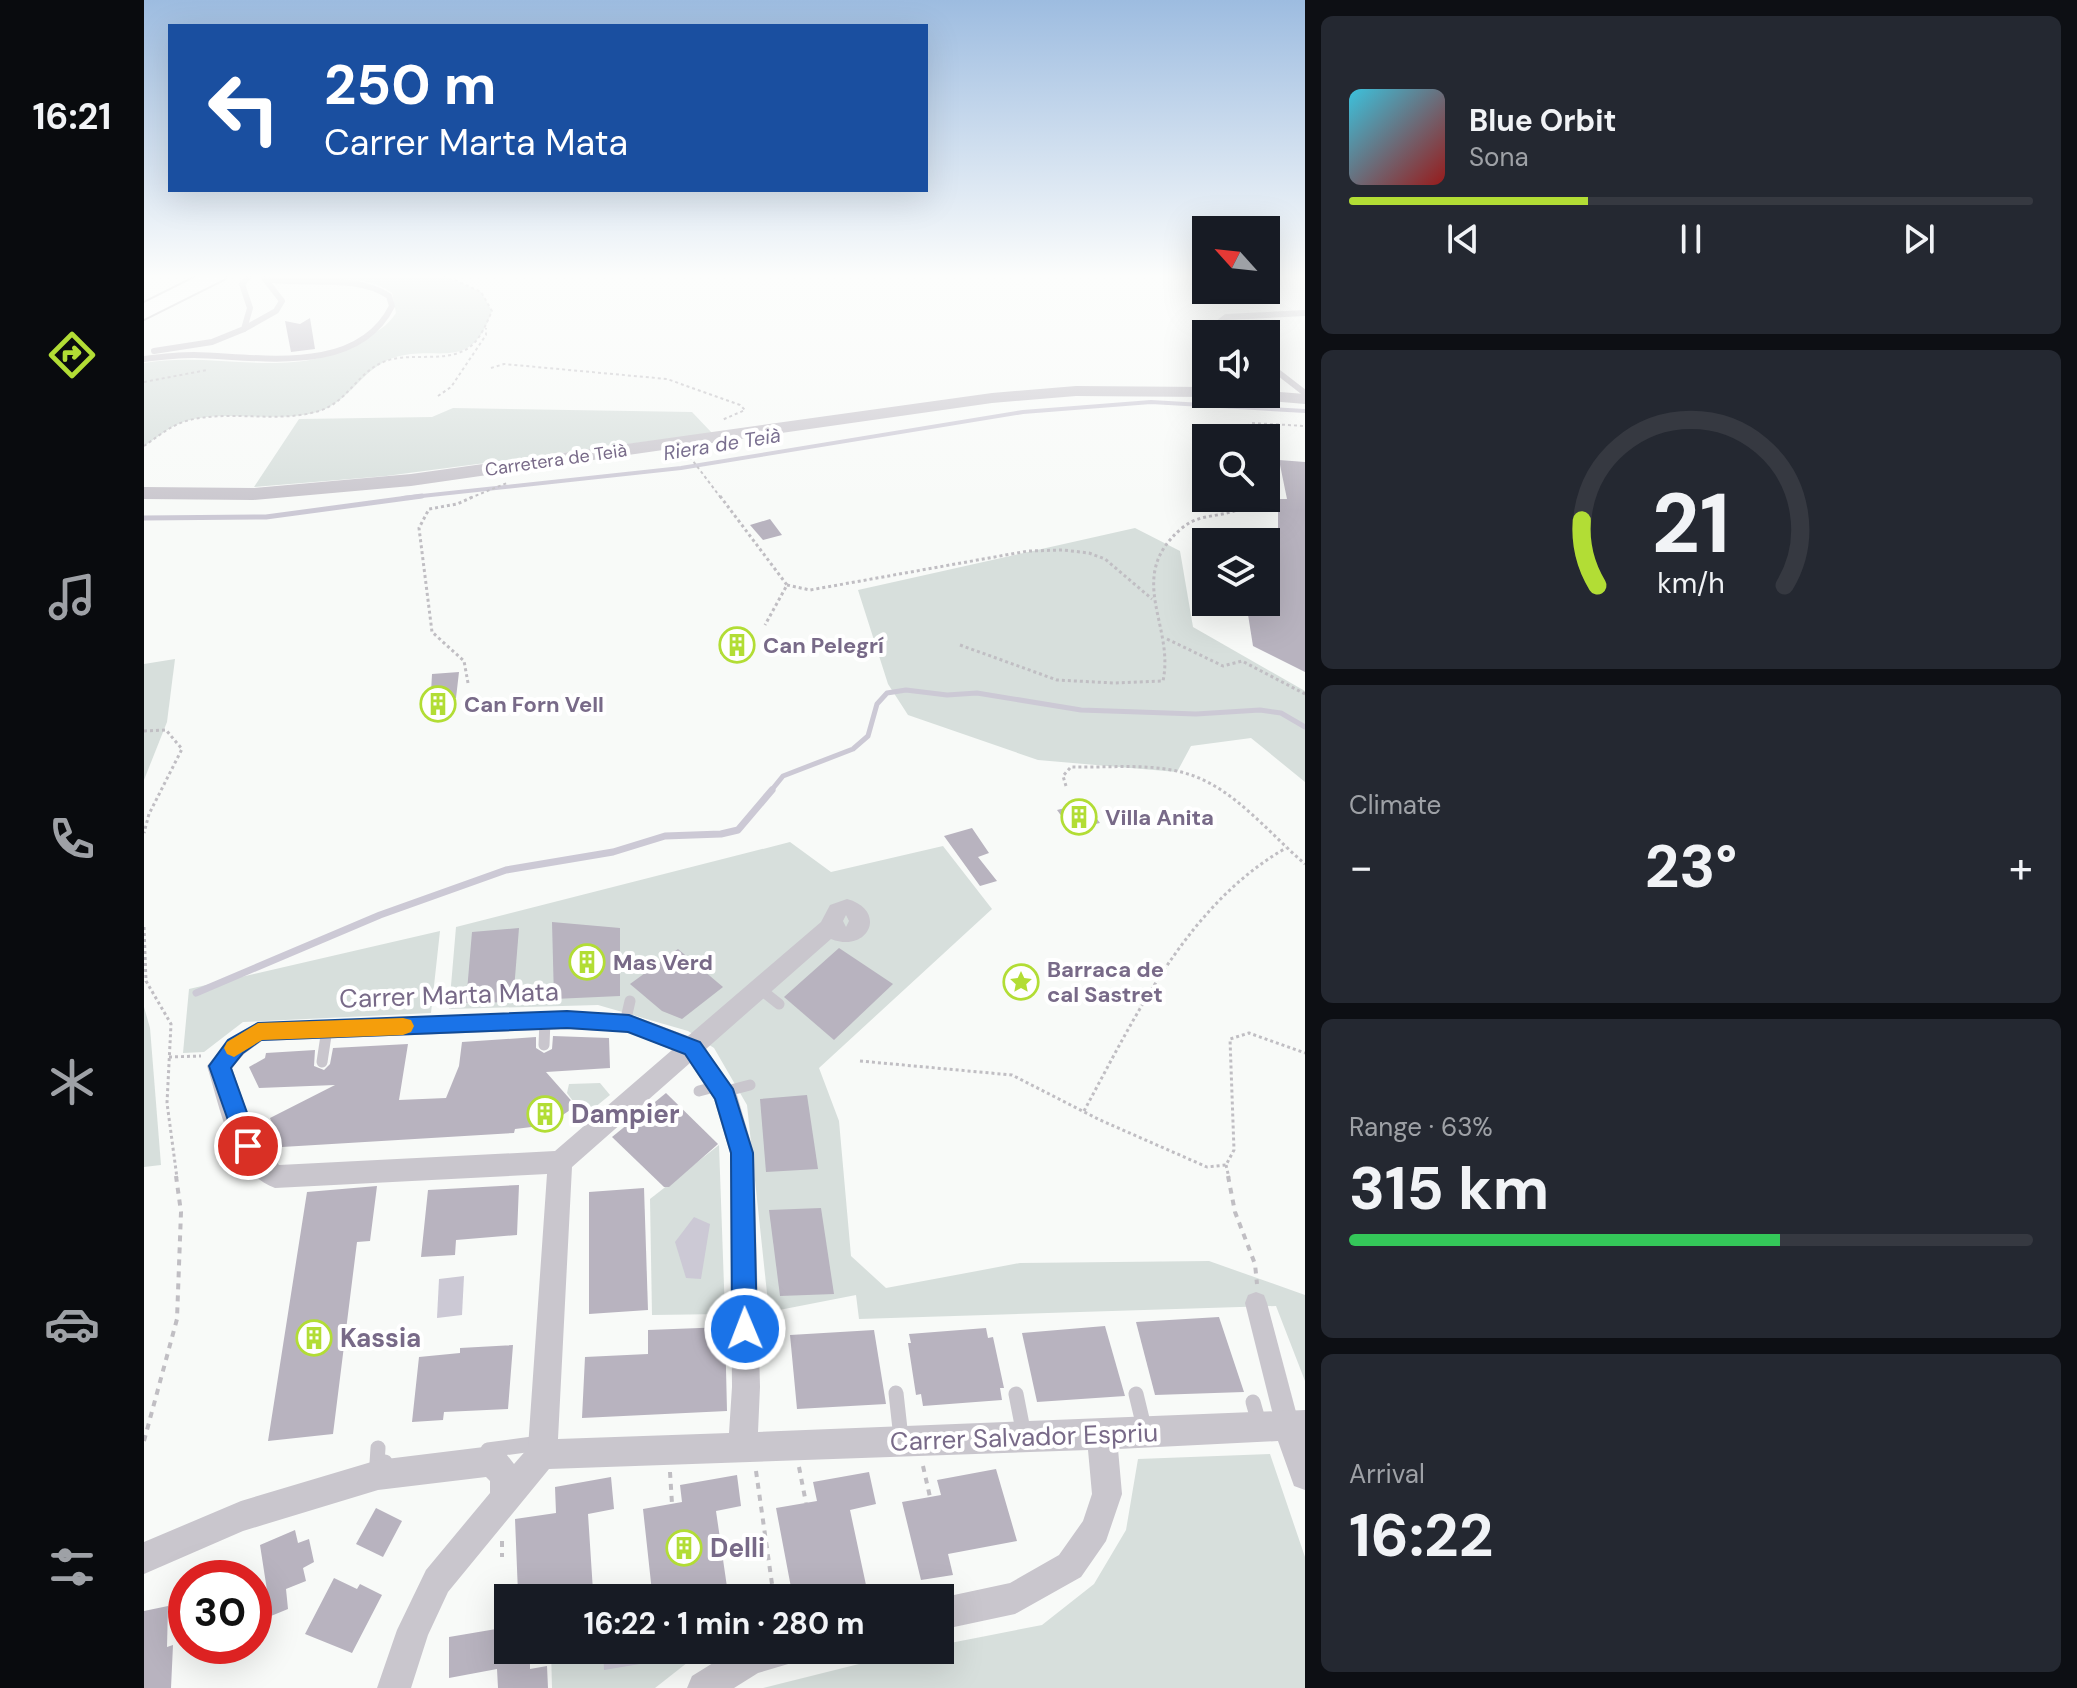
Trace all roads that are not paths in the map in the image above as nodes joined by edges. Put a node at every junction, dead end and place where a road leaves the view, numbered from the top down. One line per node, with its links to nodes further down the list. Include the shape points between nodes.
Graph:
1 (321, 354): 2 (lane)
2 (144, 359)
3 (1280, 375): 6 (lane)
4 (1192, 392): 7 (street, Carretera de Teià, via 1076,391 992,398 315,490)
5 (1280, 395): 6 (street)
6 (1305, 396)
7 (144, 493)
8 (831, 926): 9 (street)
9 (760, 989): 10 (lane); 12 (street)
10 (779, 1004)
11 (327, 1029): 12 (street, Carrer Marta Mata, via 544,1033 628,1012); 13 (lane); 16 (street, Carrer Marta Mata, via 258,1032 219,1066 261,1171 275,1177)
12 (692, 1048): 15 (street); 16 (street)
13 (322, 1062)
14 (750, 1085): 15 (lane)
15 (713, 1090): 25 (street, via 742,1153)
16 (560, 1162): 27 (street)
17 (1256, 1303): 21 (street)
18 (896, 1393): 28 (lane)
19 (1016, 1394): 24 (lane)
20 (1136, 1394): 22 (lane)
21 (1277, 1420): 22 (street, Carrer Salvador Espriu); 29 (street)
22 (1146, 1433): 23 (street, Carrer Salvador Espriu)
23 (1102, 1435): 24 (street, Carrer Salvador Espriu); 32 (street, via 1107,1494 1095,1530 1070,1566 1015,1598)
24 (1025, 1437): 28 (street, Carrer Salvador Espriu)
25 (748, 1446): 27 (street, Carrer Salvador Espriu); 28 (street, Carrer Salvador Espriu)
26 (378, 1448): 27 (lane, via 377,1463)
27 (542, 1448): 30 (street)
28 (912, 1451)
29 (1305, 1475)
30 (505, 1496): 31 (street, via 505,1476 492,1461 378,1475 241,1516); 34 (street, via 437,1581)
31 (144, 1558)
32 (954, 1611)
33 (742, 1664): 35 (street)
34 (394, 1688)
35 (704, 1688)

